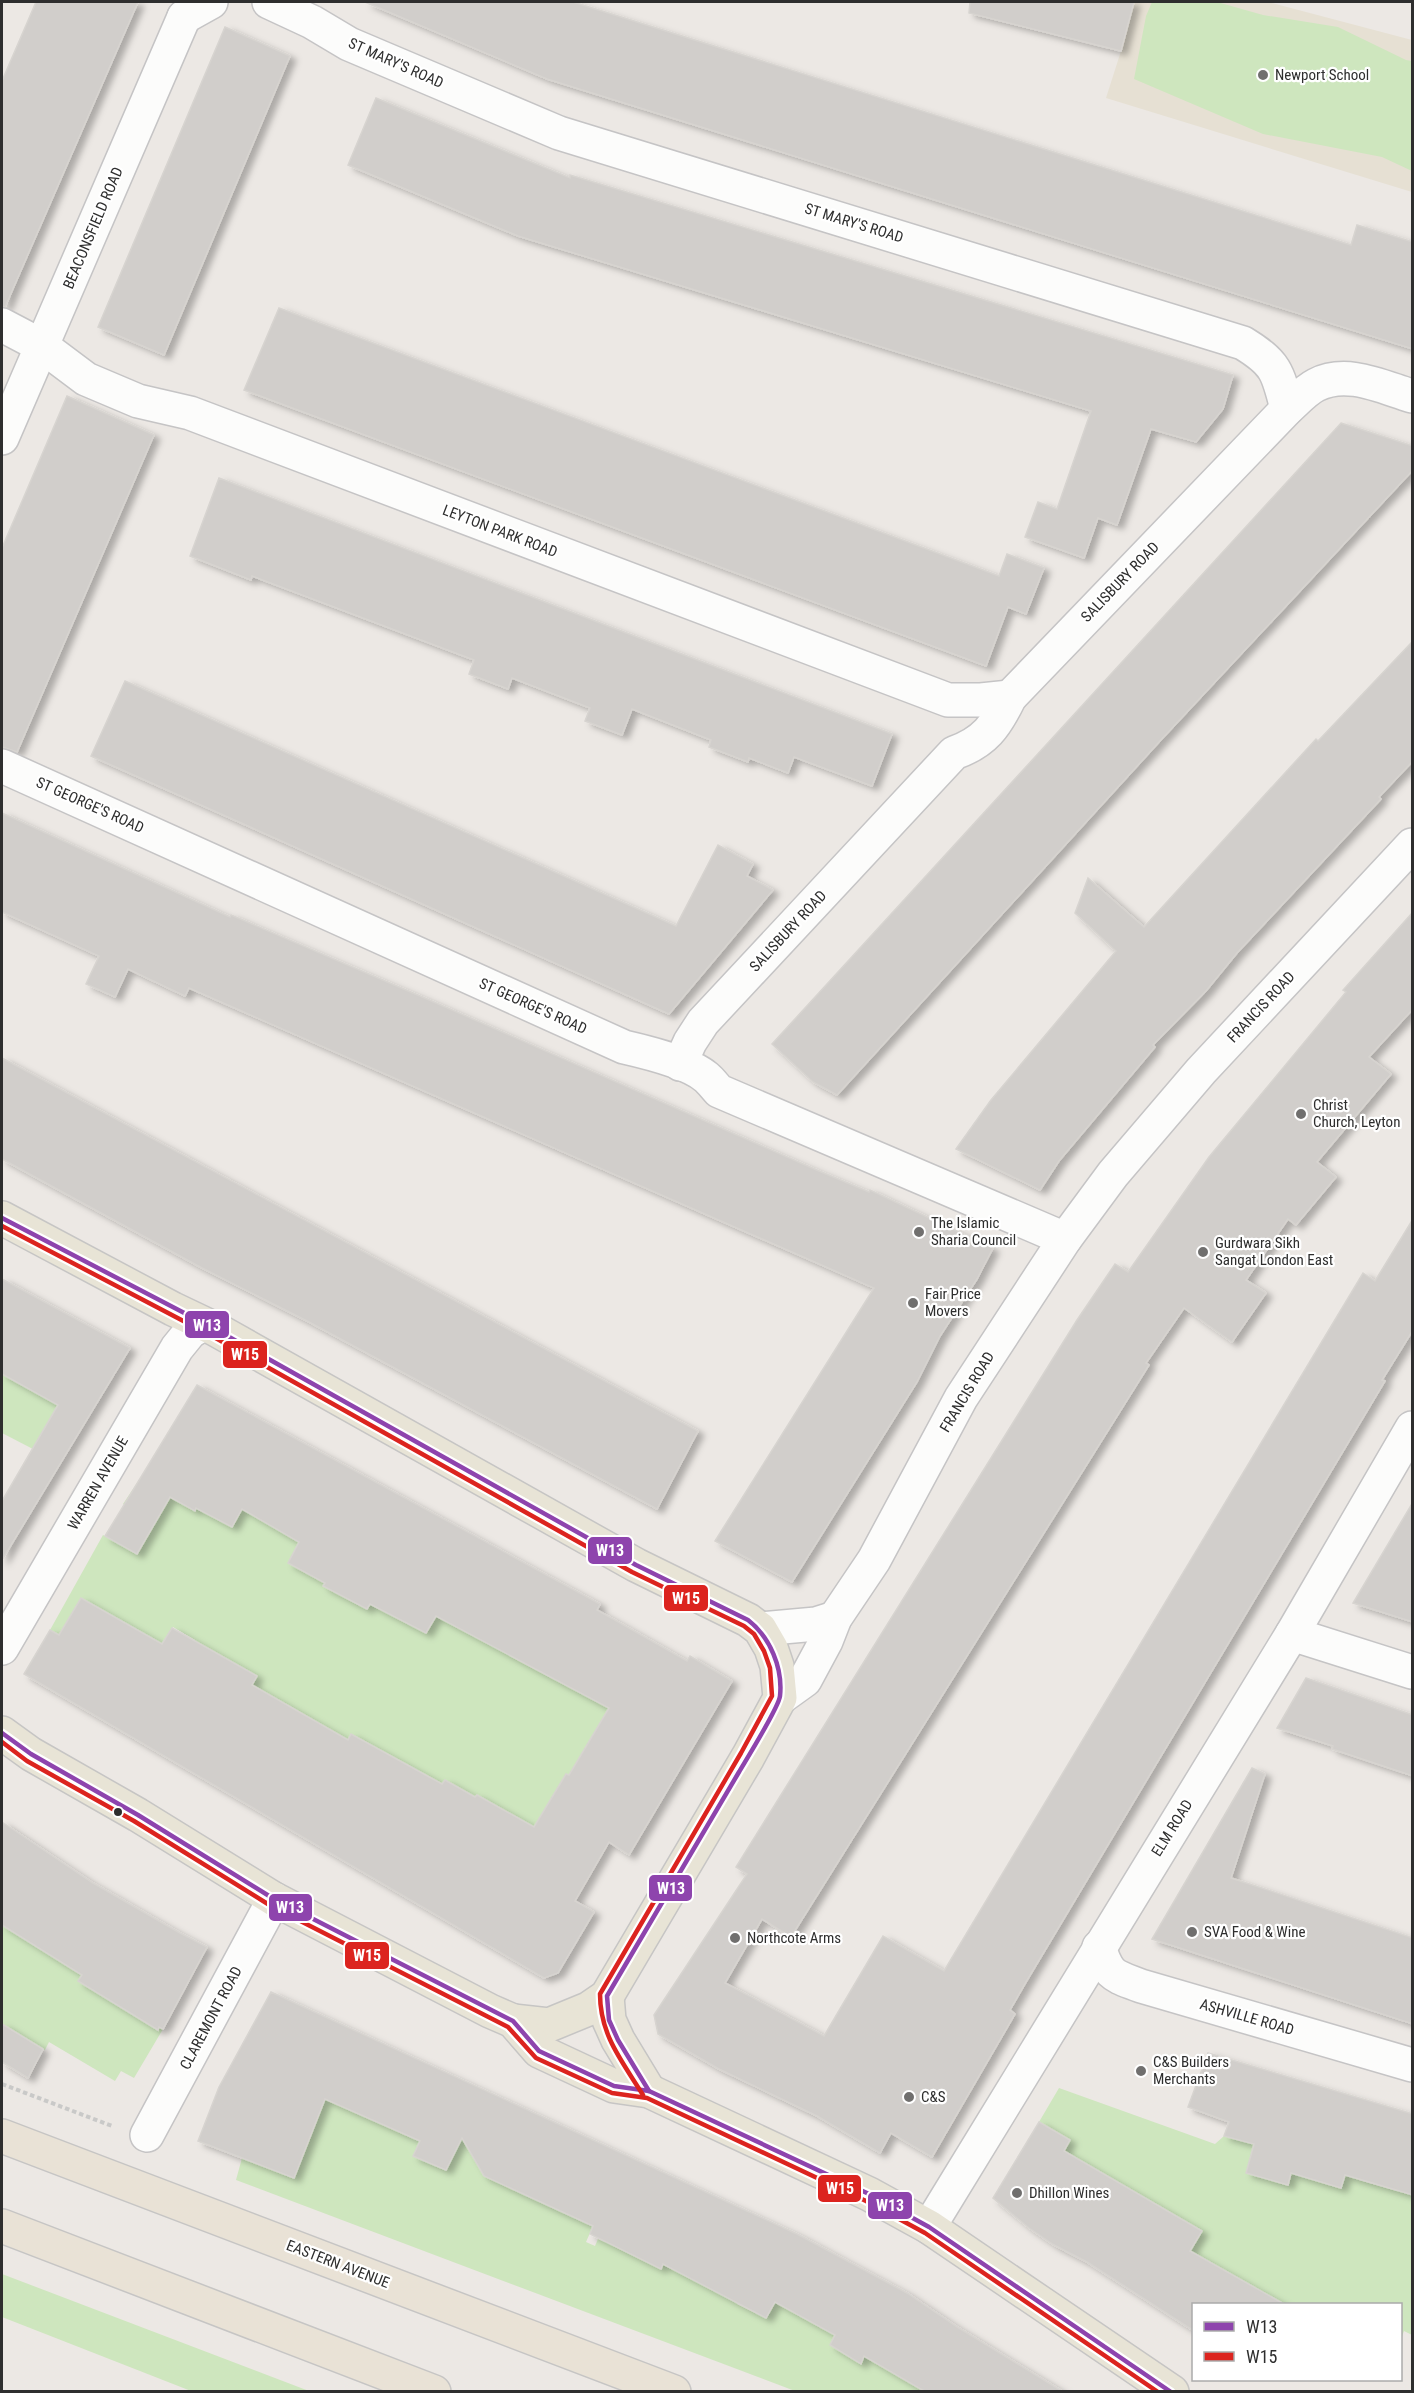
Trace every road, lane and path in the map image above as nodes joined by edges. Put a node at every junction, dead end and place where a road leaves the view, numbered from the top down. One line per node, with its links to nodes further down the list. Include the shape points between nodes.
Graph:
1 (269, 2): 6 (street, ST MARY'S ROAD, via 350,44 559,133 1243,343 1265,356 1274,369)
2 (192, 6): 4 (street, BEACONSFIELD ROAD)
3 (2, 326): 4 (street, LEYTON PARK ROAD)
4 (42, 346): 7 (street, BEACONSFIELD ROAD); 9 (street, LEYTON PARK ROAD, via 86,379 138,401 190,413)
5 (1413, 396): 6 (street, via 1350,378 1332,379 1315,385)
6 (1287, 409): 8 (street, SALISBURY ROAD)
7 (2, 438)
8 (1010, 697): 9 (street, LEYTON PARK ROAD); 10 (street, SALISBURY ROAD, via 999,720 975,745)
9 (948, 700): 10 (street, via 955,734)
10 (954, 753): 13 (street, SALISBURY ROAD, via 703,1022)
11 (2, 766): 13 (street, ST GEORGE'S ROAD, via 624,1047)
12 (1413, 845): 15 (street, FRANCIS ROAD, via 1201,1071 1113,1174)
13 (680, 1064): 15 (street, ST GEORGE'S ROAD, via 705,1076 719,1091)
14 (2, 1218): 16 (main road)
15 (1065, 1239): 18 (street, FRANCIS ROAD, via 961,1398 874,1560)
16 (202, 1324): 19 (main road); 21 (street, WARREN AVENUE, via 177,1348)
17 (1413, 1428): 20 (street, ELM ROAD)
18 (835, 1618): 19 (street, via 816,1624); 23 (street, FRANCIS ROAD, via 805,1680)
19 (760, 1629): 23 (main road, via 775,1658)
20 (1292, 1634): 22 (street); 26 (street, ELM ROAD)
21 (2, 1648)
22 (1413, 1672)
23 (780, 1698): 27 (main road, FRANCIS ROAD)
24 (2, 1733): 25 (main road)
25 (274, 1899): 28 (main road); 32 (street, CLAREMONT ROAD)
26 (1099, 1947): 29 (street, ASHVILLE ROAD, via 1112,1974 1141,1986); 35 (street, ELM ROAD)
27 (607, 1996): 28 (main road, FRANCIS ROAD, via 588,2009 549,2025); 31 (main road, via 609,2020)
28 (513, 2021): 31 (main road, via 539,2051 614,2086)
29 (1413, 2065)
30 (2, 2084): 32 (path, via 121,2130)
31 (649, 2091): 35 (main road, via 869,2194)
32 (147, 2135)
33 (2, 2136): 37 (highway, EASTERN AVENUE)
34 (2, 2226): 36 (highway)
35 (930, 2227): 38 (main road)
36 (434, 2391)
37 (674, 2391)
38 (1172, 2391)

